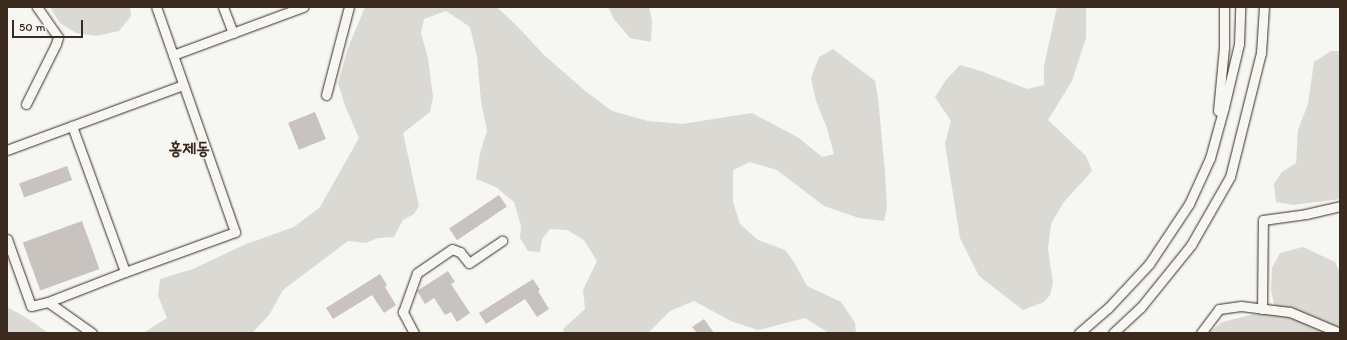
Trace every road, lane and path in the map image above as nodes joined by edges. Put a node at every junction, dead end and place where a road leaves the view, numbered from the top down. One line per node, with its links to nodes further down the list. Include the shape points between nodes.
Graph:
1 (37, 7): 13 (street, via 58,37)
2 (156, 7): 10 (street)
3 (223, 7): 9 (street)
4 (303, 7): 9 (street)
5 (349, 7): 12 (street)
6 (1224, 7): 15 (street, via 1224,47)
7 (1240, 7): 15 (street, via 1238,44)
8 (1264, 7): 26 (street, via 1261,53 1230,177 1191,245 1140,307)
9 (233, 33): 10 (street)
10 (173, 55): 11 (street)
11 (183, 85): 14 (street); 20 (street, via 235,232)
12 (326, 95)
13 (26, 104)
14 (72, 126): 16 (street); 20 (street)
15 (1215, 139): 25 (street, via 1210,158 1189,204 1149,264 1108,308)
16 (7, 150)
17 (1340, 206): 22 (street, via 1263,220)
18 (7, 238): 21 (street, via 31,306)
19 (502, 241): 24 (street, via 469,263 460,252 452,249 417,273 403,312)
20 (125, 272): 21 (street)
21 (48, 302): 23 (street)
22 (1262, 309): 27 (street, via 1242,306 1219,309); 28 (street, via 1290,312)
23 (92, 333)
24 (414, 333)
25 (1079, 333)
26 (1113, 333)
27 (1201, 333)
28 (1340, 333)

